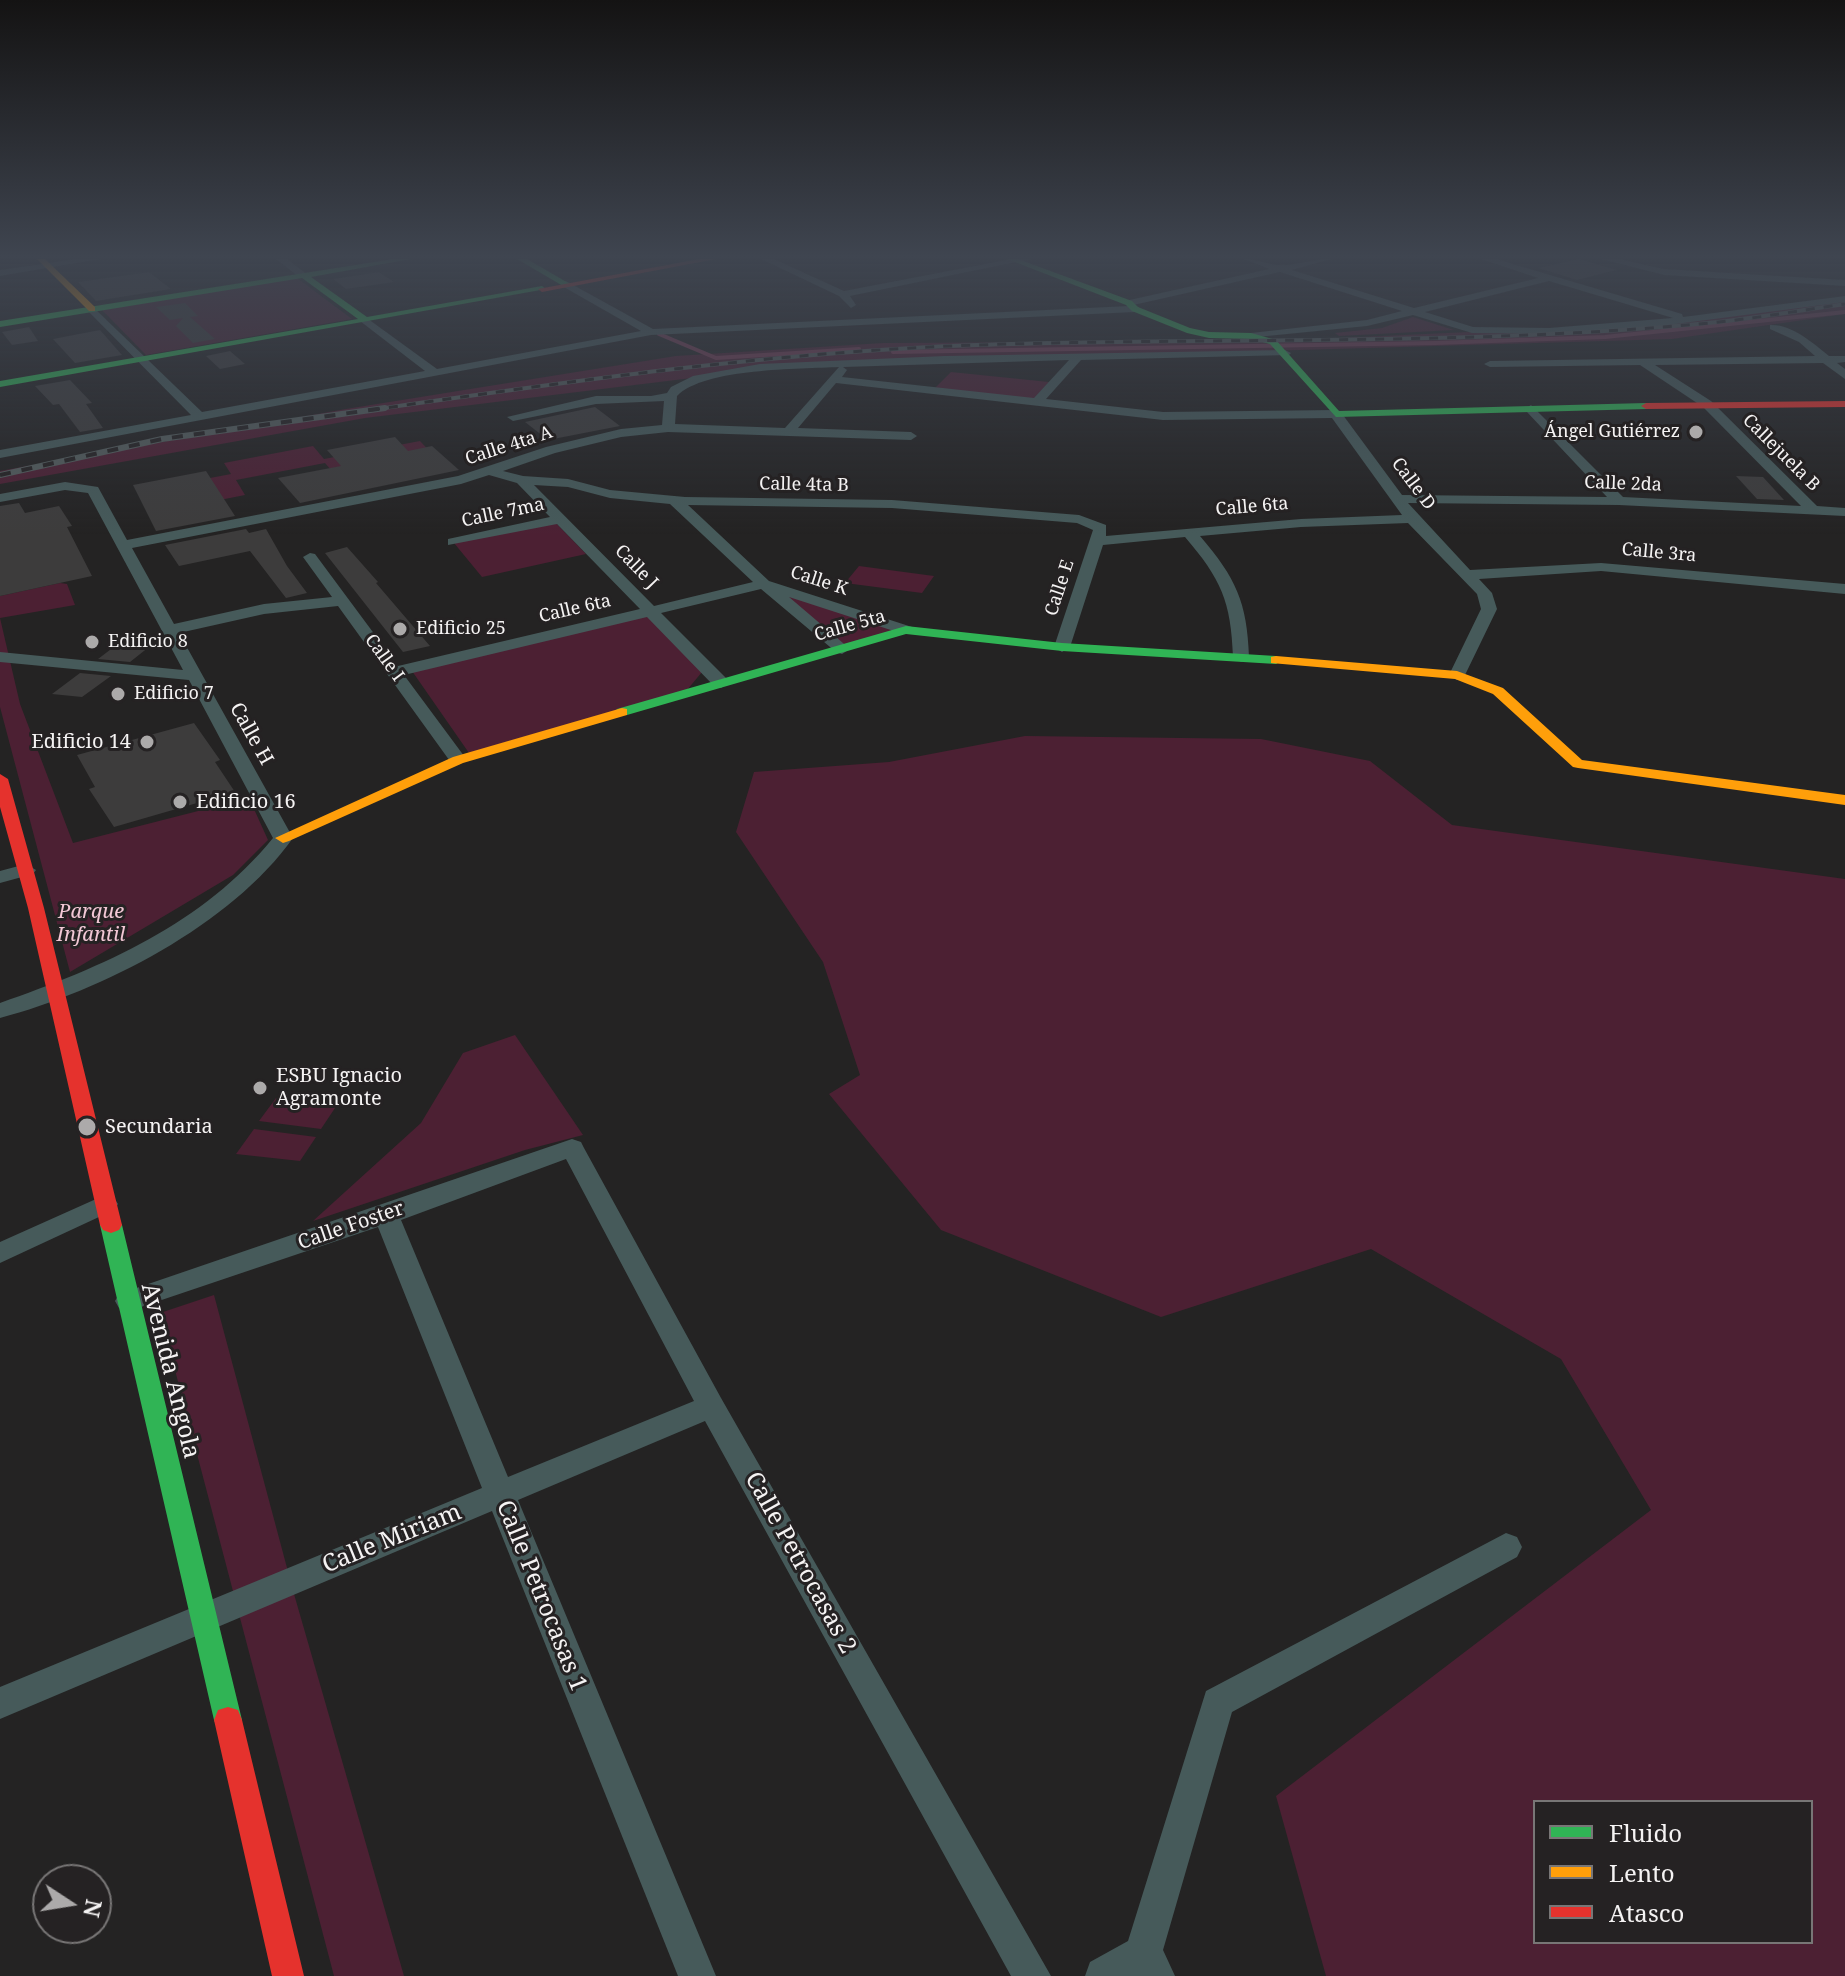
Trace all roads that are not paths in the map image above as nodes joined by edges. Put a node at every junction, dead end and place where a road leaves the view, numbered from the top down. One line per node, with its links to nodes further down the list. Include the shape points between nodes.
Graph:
1 (133, 351): 8 (street)
2 (184, 351): 8 (street)
3 (407, 351): 15 (street)
4 (544, 351): 15 (street)
5 (1235, 351): 9 (street)
6 (1282, 351): 24 (street, Calle D)
7 (1816, 351): 11 (street)
8 (141, 359): 18 (street); 25 (street)
9 (1076, 359): 12 (street); 20 (street)
10 (1845, 359): 11 (street)
11 (1828, 361): 14 (street); 16 (street)
12 (848, 362): 17 (street); 19 (street, via 760,367 697,379)
13 (1490, 364): 14 (street)
14 (1645, 364): 21 (street, Callejuela B)
15 (433, 371): 25 (street)
16 (1845, 375)
17 (832, 379): 20 (street); 28 (street)
18 (0, 384)
19 (671, 396): 26 (street, via 596,400); 27 (street)
20 (1037, 402): 24 (street, via 1163,416)
21 (1707, 404): 22 (street); 23 (street); 37 (street, Callejuela B)
22 (1845, 404)
23 (1531, 409): 24 (street); 36 (street)
24 (1336, 414): 34 (street, Calle D)
25 (200, 417): 30 (street)
26 (513, 417)
27 (668, 428): 28 (street, Calle 4ta A); 31 (street, Calle 4ta A, via 584,441)
28 (790, 430): 29 (street, Calle 4ta A)
29 (911, 436)
30 (0, 454)
31 (493, 472): 32 (street, Calle 4ta B); 44 (street, Calle 4ta A)
32 (522, 480): 35 (street, Calle 4ta B); 39 (street, Calle J)
33 (0, 498): 44 (street, Calle H, via 65,486 93,490)
34 (1399, 499): 36 (street, Calle 2da); 40 (street, Calle D)
35 (674, 500): 42 (street, Calle 4ta B, via 892,504 1079,519 1101,528); 47 (street, Calle K)
36 (1619, 501): 37 (street, Calle 2da)
37 (1814, 511): 38 (street, Calle 2da)
38 (1845, 512)
39 (560, 519): 43 (street, Calle 7ma); 50 (street, Calle J)
40 (1412, 519): 41 (street, Calle 6ta); 46 (street, Calle D)
41 (1189, 533): 42 (street, Calle 6ta); 56 (street, via 1233,590 1240,613)
42 (1096, 541): 53 (street, Calle E)
43 (453, 542)
44 (123, 545): 51 (street, Calle H)
45 (310, 557): 49 (street, Calle I)
46 (1468, 575): 48 (street, Calle 3ra, via 1601,567); 58 (street, Calle D, via 1484,593 1489,609)
47 (764, 584): 50 (street, Calle 6ta); 52 (street, Calle K); 54 (street, Calle K)
48 (1845, 589)
49 (342, 601): 51 (street, via 264,609); 57 (street, Calle I)
50 (651, 611): 57 (street, Calle 6ta); 60 (street, Calle J)
51 (169, 630): 59 (street, Calle H)
52 (906, 630): 53 (street, Calle 5ta); 54 (street, Calle 5ta)
53 (1062, 647): 56 (street, Calle 5ta)
54 (842, 649): 60 (street, Calle 5ta)
55 (0, 657): 59 (street)
56 (1241, 657): 58 (street, Calle 5ta)
57 (394, 672): 61 (street, Calle I)
58 (1457, 675): 63 (street, Calle 5ta, via 1498,691 1578,764)
59 (195, 676): 64 (street, Calle H)
60 (721, 683): 61 (street, Calle 5ta)
61 (458, 760): 64 (street, Calle 5ta)
62 (0, 779): 65 (street, Avenida Angola)
63 (1845, 800)
64 (283, 838): 67 (street, via 241,887 163,943)
65 (26, 870): 66 (street); 67 (street, Avenida Angola)
66 (0, 877)
67 (56, 992): 68 (street); 70 (street, Avenida Angola)
68 (0, 1011)
69 (572, 1148): 71 (street, Calle Foster); 74 (street, Calle Petrocasas 2)
70 (105, 1204): 72 (street); 73 (street, Avenida Angola)
71 (386, 1215): 73 (street, Calle Foster); 75 (street, Calle Petrocasas 1)
72 (0, 1253)
73 (129, 1301): 77 (street, Avenida Angola)
74 (711, 1406): 75 (street, Calle Miriam); 82 (street, Calle Petrocasas 2)
75 (501, 1495): 77 (street, Calle Miriam); 81 (street, Calle Petrocasas 1)
76 (1506, 1547): 79 (street, via 1218,1702)
77 (205, 1617): 78 (street, Calle Miriam); 80 (street, Avenida Angola)
78 (0, 1703)
79 (1149, 1965): 83 (street)
80 (288, 1976)
81 (697, 1976)
82 (1032, 1976)
83 (1104, 1976)

